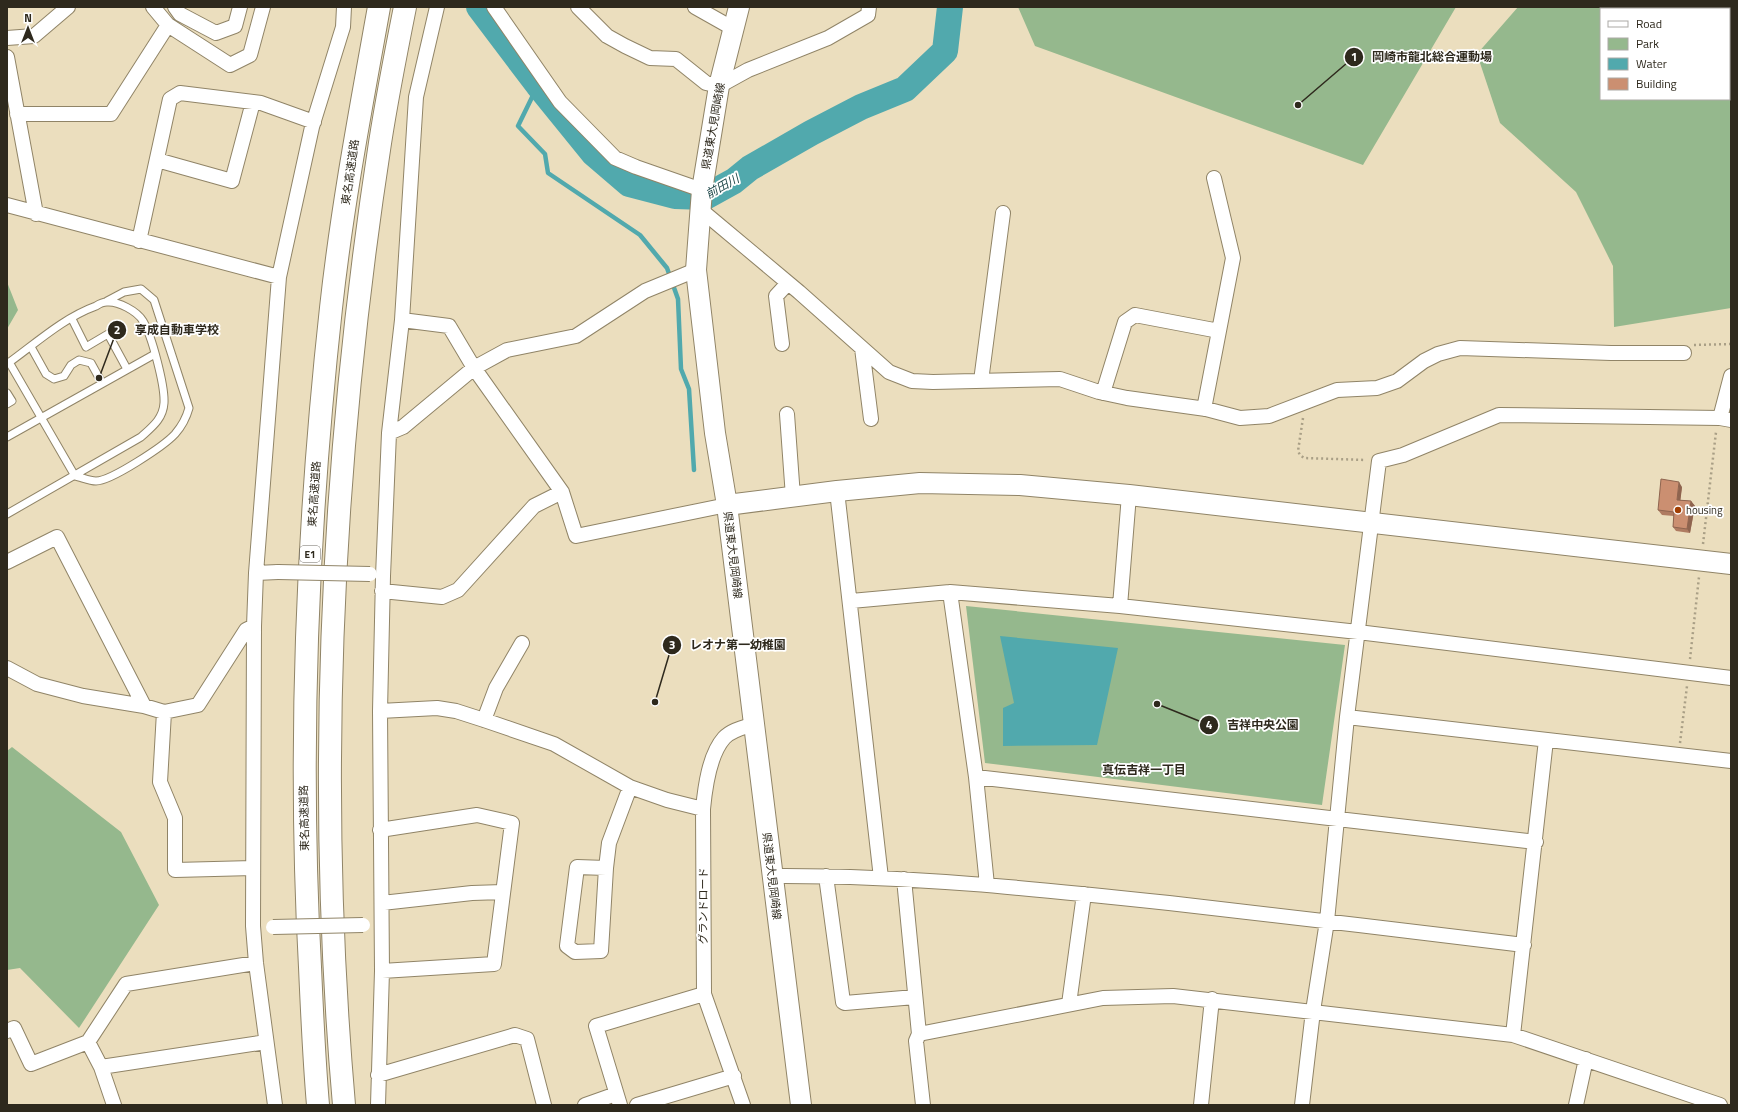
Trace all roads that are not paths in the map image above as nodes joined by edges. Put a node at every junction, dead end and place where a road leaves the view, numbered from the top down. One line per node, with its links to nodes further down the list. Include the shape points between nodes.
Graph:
1 (68, 7): 17 (street, via 34,36)
2 (153, 7): 15 (street)
3 (175, 7): 4 (street, via 180,14 216,33 235,26)
4 (240, 7)
5 (263, 7): 15 (street, via 250,55 230,65)
6 (344, 7): 22 (street, via 343,27)
7 (379, 7): 127 (highway, 東名高速道路 / E1, via 355,138 331,306 314,488 307,610 305,882)
8 (405, 7): 128 (highway, E1, via 380,141 357,308 341,480 334,605 330,881)
9 (437, 7): 36 (street, via 416,97)
10 (494, 7): 25 (street, via 560,102 615,158)
11 (578, 7): 19 (street, via 607,36 650,58 676,60 706,83)
12 (695, 7): 16 (street)
13 (739, 7): 16 (main road, 県道東大見岡崎線)
14 (869, 7): 19 (street, via 868,15 828,38 748,70)
15 (168, 25): 21 (street, via 111,114)
16 (734, 29): 19 (main road, 県道東大見岡崎線)
17 (7, 38)
18 (7, 57): 21 (street)
19 (719, 86): 25 (main road, 県道東大見岡崎線)
20 (253, 102): 22 (street, via 261,102); 23 (street, via 180,93 170,99); 23 (street, via 232,181)
21 (17, 114): 29 (street)
22 (314, 122): 32 (street)
23 (157, 160): 30 (street)
24 (1214, 178): 37 (street, via 1233,258)
25 (702, 190): 27 (main road, 県道東大見岡崎線)
26 (7, 205): 29 (street)
27 (701, 210): 31 (main road, 県道東大見岡崎線); 33 (street)
28 (1003, 213): 47 (street)
29 (36, 214): 30 (street)
30 (139, 240): 32 (street)
31 (696, 270): 44 (street, via 645,291 576,336 507,350); 64 (main road, 県道東大見岡崎線, via 715,433)
32 (279, 277): 69 (street)
33 (788, 283): 38 (street, via 776,296); 40 (street)
34 (107, 301): 35 (lane, via 85,310); 42 (lane, via 127,306 143,320); 59 (lane, via 124,292 141,290 154,300 189,408 186,420 174,436 121,472 105,480 95,481)
35 (72, 319): 39 (lane); 45 (lane, via 86,347 108,334)
36 (402, 320): 44 (street, via 449,326); 57 (street)
37 (1219, 331): 50 (street, via 1135,315 1126,322); 52 (street)
38 (782, 344)
39 (30, 347): 43 (lane); 48 (lane, via 46,374 54,379 64,376 71,365 79,360 91,363)
40 (862, 348): 47 (street, via 889,372 912,381); 55 (street)
41 (1684, 353): 52 (street, via 1460,348 1424,361 1397,381 1377,388 1337,390 1270,416 1240,418)
42 (155, 354): 45 (lane); 59 (lane, via 164,403 159,420 142,437)
43 (8, 363): 54 (lane)
44 (474, 368): 57 (street, via 403,427); 61 (street)
45 (127, 369): 48 (lane)
46 (1731, 376): 56 (street)
47 (981, 381): 50 (street, via 1060,379)
48 (102, 383): 54 (lane)
49 (7, 393): 51 (lane, via 12,400)
50 (1103, 393): 52 (street)
51 (7, 404)
52 (1204, 409)
53 (787, 414): 63 (street)
54 (41, 417): 58 (lane); 59 (lane)
55 (871, 419)
56 (1726, 419): 66 (street, via 1499,415 1403,455 1379,461)
57 (389, 433): 70 (street)
58 (7, 437)
59 (75, 476): 65 (lane)
60 (838, 491): 62 (main road, via 928,483 1020,485); 63 (main road); 73 (street)
61 (562, 492): 64 (street, via 576,536); 71 (street, via 534,506 458,590 442,597)
62 (1129, 495): 66 (main road); 74 (street)
63 (793, 497): 64 (main road)
64 (727, 505): 85 (main road, 県道東大見岡崎線)
65 (7, 514)
66 (1371, 524): 68 (main road); 76 (street)
67 (7, 562): 80 (street, via 57,537)
68 (1731, 564)
69 (256, 572): 70 (street, bridge); 75 (street)
70 (376, 575): 71 (street)
71 (382, 591): 81 (street)
72 (950, 592): 73 (street); 74 (street); 88 (street)
73 (851, 601): 98 (street)
74 (1120, 606): 76 (street)
75 (254, 626): 82 (street, via 246,630 198,705); 94 (street)
76 (1358, 632): 79 (street); 83 (street)
77 (522, 642): 84 (street, via 496,688)
78 (7, 668): 80 (street, via 37,684 84,696)
79 (1731, 678)
80 (144, 706): 82 (street)
81 (380, 711): 84 (street, via 437,708); 92 (street)
82 (164, 712): 94 (street, via 160,782 174,818 174,870)
83 (1347, 717): 86 (street); 91 (street)
84 (484, 720): 89 (street, via 554,744)
85 (754, 724): 90 (street, グランドロード, via 724,738 712,761 706,781); 96 (main road, 県道東大見岡崎線)
86 (1546, 740): 87 (street); 93 (street)
87 (1731, 761)
88 (976, 777): 91 (street); 100 (street)
89 (630, 787): 90 (street, via 666,800); 95 (street, via 609,843)
90 (703, 809): 110 (street, グランドロード)
91 (1338, 819): 93 (street); 104 (street)
92 (380, 830): 101 (street, via 477,815 512,823); 103 (street)
93 (1536, 842): 107 (street)
94 (253, 868): 106 (street)
95 (606, 868): 95 (street, via 602,951 575,952 567,946 577,867)
96 (772, 876): 97 (street); 134 (main road, 県道東大見岡崎線)
97 (826, 876): 98 (street); 111 (street, via 843,1002)
98 (881, 878): 99 (street)
99 (904, 879): 100 (street); 111 (street)
100 (986, 885): 102 (street)
101 (503, 892): 103 (street); 109 (street, via 494,964)
102 (1084, 894): 104 (street); 113 (street)
103 (382, 903): 105 (street)
104 (1327, 921): 107 (street); 114 (street)
105 (380, 923): 106 (street, bridge); 109 (street)
106 (254, 926): 108 (street)
107 (1524, 945): 117 (street)
108 (256, 963): 118 (street, via 126,984); 119 (street)
109 (382, 971): 122 (street)
110 (704, 994): 123 (street, グランドロード); 124 (street, via 596,1026)
111 (915, 997): 116 (street)
112 (1212, 1000): 113 (street, via 1146,996 1102,998); 114 (street); 136 (street)
113 (1070, 1004): 116 (street)
114 (1313, 1011): 117 (street); 137 (street)
115 (7, 1031): 118 (street, via 14,1028 31,1064)
116 (919, 1034): 135 (street, via 916,1041)
117 (1513, 1035): 120 (street)
118 (88, 1042): 121 (street)
119 (266, 1042): 121 (street); 126 (street)
120 (1586, 1059): 138 (street); 139 (street)
121 (101, 1066): 125 (street)
122 (378, 1075): 129 (street); 130 (street, via 515,1035 526,1039)
123 (734, 1076): 132 (street); 133 (street, グランドロード)
124 (618, 1100): 131 (street)
125 (114, 1105)
126 (275, 1105)
127 (318, 1105)
128 (344, 1105)
129 (378, 1105)
130 (544, 1105)
131 (585, 1105)
132 (637, 1105)
133 (744, 1105)
134 (801, 1105)
135 (924, 1105)
136 (1200, 1105)
137 (1305, 1105)
138 (1576, 1105)
139 (1720, 1105)

